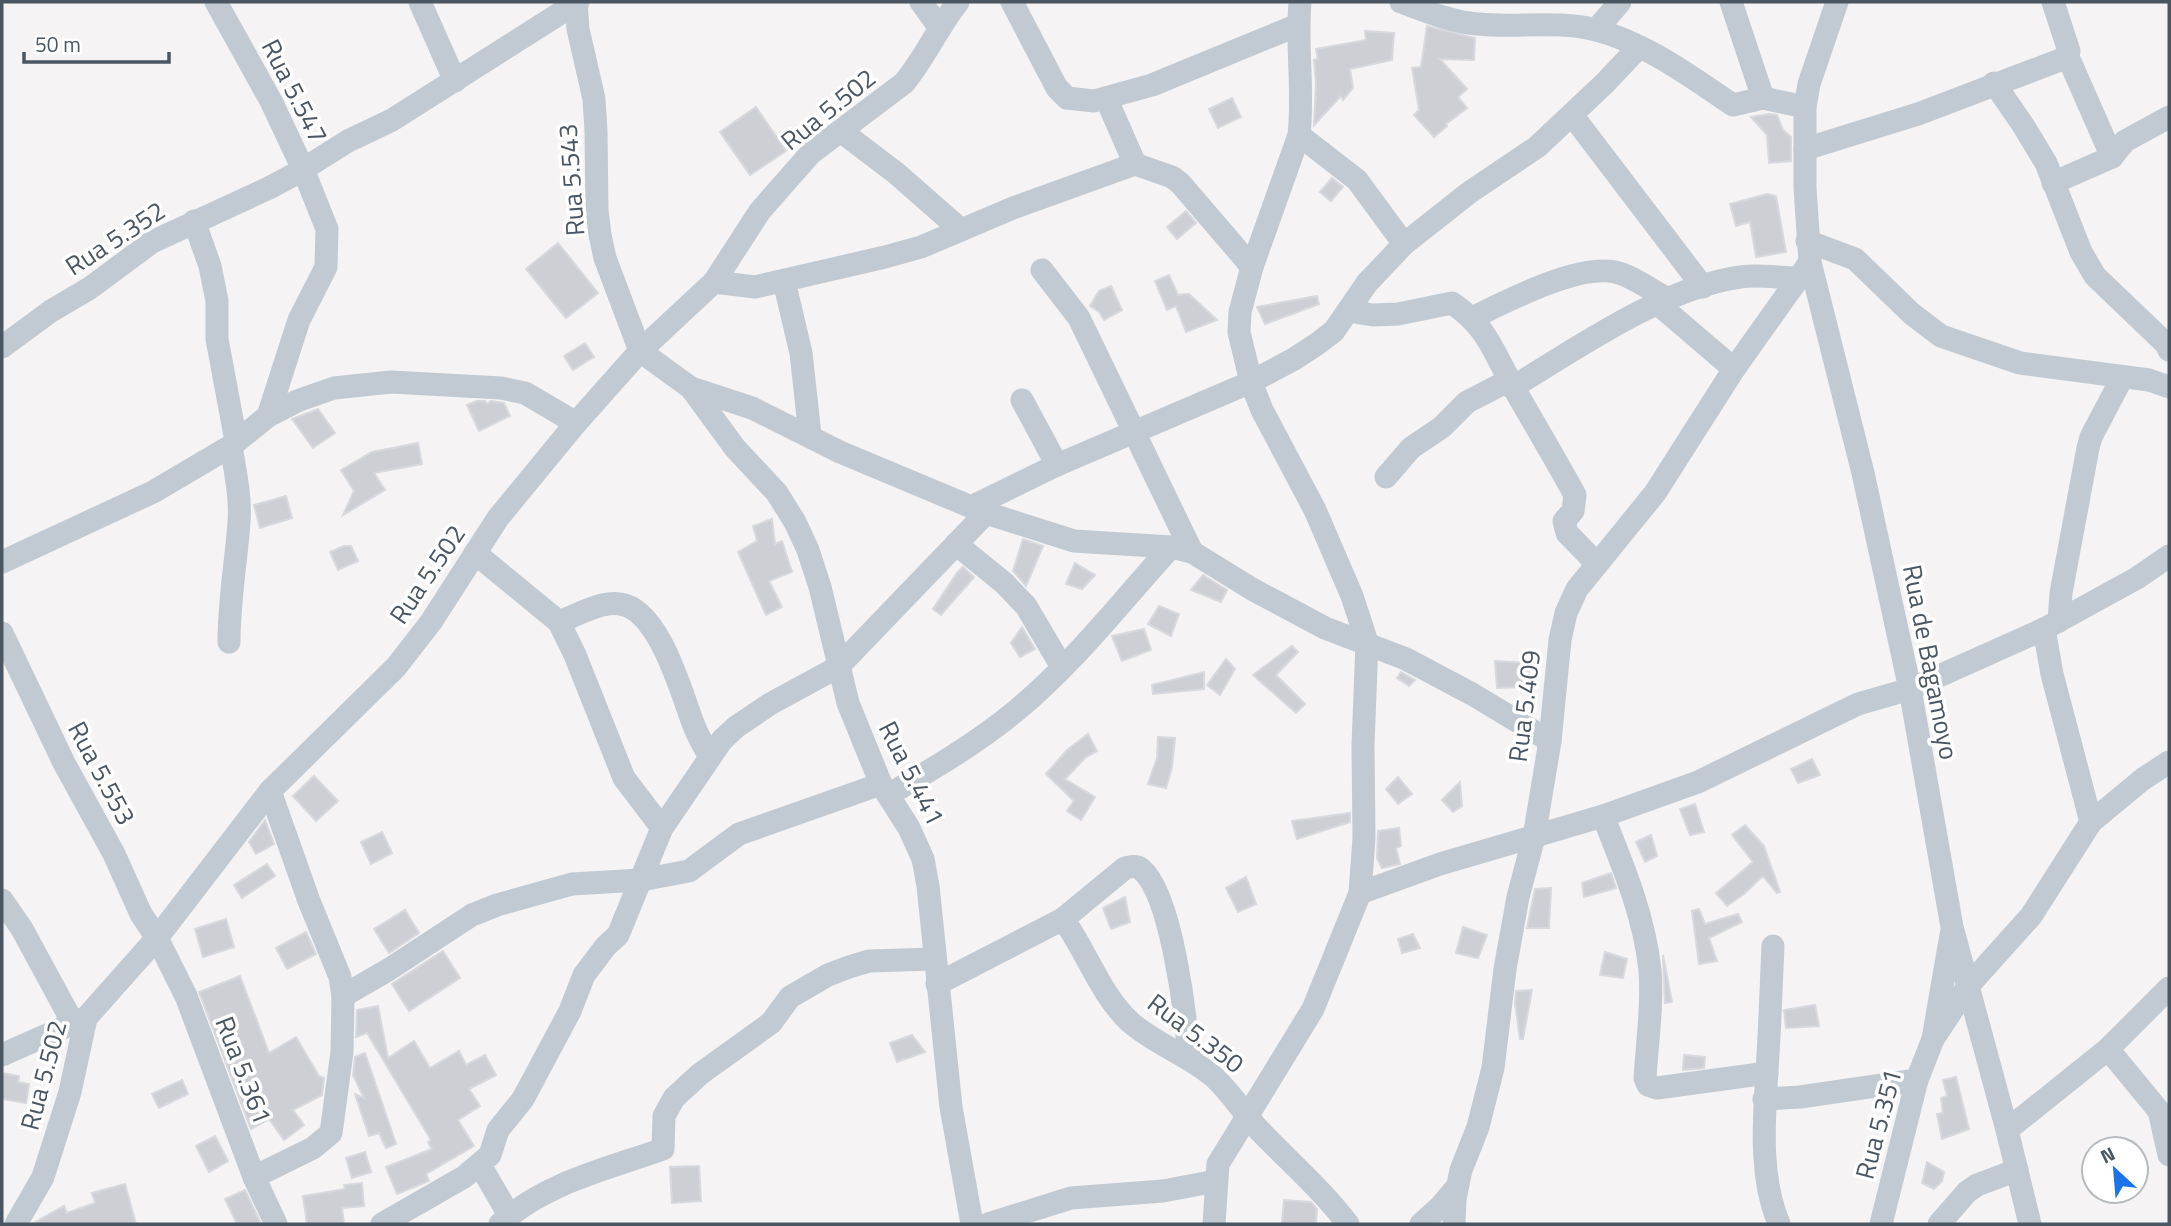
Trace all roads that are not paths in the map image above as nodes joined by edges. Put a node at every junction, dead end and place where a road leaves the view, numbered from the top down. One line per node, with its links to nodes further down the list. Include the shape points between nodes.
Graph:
1 (216, 2): 29 (street, Rua 5.547)
2 (420, 2): 18 (street)
3 (577, 2): 18 (street, Rua 5.352); 46 (street, Rua 5.543, via 578,29 594,99 600,235)
4 (921, 2): 14 (street)
5 (958, 2): 14 (street, Rua 5.502)
6 (1012, 2): 20 (street, via 1057,88 1067,98)
7 (1300, 2): 13 (street)
8 (1401, 2): 15 (street, via 1451,20 1478,24)
9 (1620, 2): 15 (street)
10 (1731, 2): 21 (street)
11 (2053, 2): 17 (street)
12 (1840, 4): 22 (street, Rua de Bagamoyo)
13 (1298, 25): 20 (street, via 1152,85); 26 (street)
14 (939, 27): 25 (street, Rua 5.502, via 904,83)
15 (1596, 30): 16 (street)
16 (1639, 47): 21 (street, via 1732,105); 23 (street)
17 (2068, 57): 19 (street); 28 (street)
18 (455, 81): 29 (street, Rua 5.352)
19 (1994, 83): 27 (street, via 1919,114); 31 (street, via 2029,133)
20 (1106, 98): 30 (street)
21 (1762, 98): 22 (street)
22 (1805, 107): 27 (street, Rua de Bagamoyo)
23 (1572, 116): 34 (street); 40 (street)
24 (2169, 117): 28 (street, via 2125,141)
25 (842, 132): 33 (street); 39 (street, Rua 5.502, via 811,153 760,211)
26 (1299, 135): 34 (street, via 1357,180); 36 (street)
27 (1805, 149): 35 (street, Rua de Bagamoyo)
28 (2112, 157): 31 (street)
29 (311, 163): 32 (street, Rua 5.352, via 269,188); 54 (street, Rua 5.547, via 327,229 327,267 299,320)
30 (1135, 164): 33 (street); 36 (street, via 1180,183)
31 (2053, 183): 45 (street, via 2095,276)
32 (194, 221): 44 (street, Rua 5.352, via 152,242); 58 (street, via 211,266)
33 (961, 230): 38 (street, via 906,251)
34 (1404, 244): 42 (street, via 1367,282)
35 (1805, 260): 40 (street); 47 (street, Rua 5.409); 48 (street, via 1855,259 1941,336 2020,363); 75 (street, Rua de Bagamoyo, via 1863,473)
36 (1252, 267): 49 (street, via 1239,332)
37 (1042, 270): 56 (street, via 1079,318)
38 (784, 281): 39 (street, via 755,287); 57 (street, via 801,353)
39 (714, 282): 46 (street, Rua 5.502)
40 (1703, 287): 41 (street)
41 (1663, 302): 43 (street, via 1619,273 1590,271); 47 (street); 50 (street)
42 (1348, 311): 43 (street, via 1398,314 1452,303); 49 (street, via 1317,344)
43 (1472, 317): 50 (street, via 1491,341)
44 (2, 347)
45 (2169, 350)
46 (640, 351): 52 (street); 55 (street, Rua 5.502)
47 (1734, 369): 67 (street, Rua 5.409, via 1655,493)
48 (2122, 378): 51 (street); 69 (street, via 2091,437)
49 (1251, 382): 56 (street); 72 (street, via 1315,510)
50 (1513, 387): 60 (street, via 1502,384 1467,402 1411,448); 67 (street, via 1575,495 1573,510 1564,521 1567,533)
51 (2169, 387)
52 (691, 388): 57 (street); 73 (street, Rua 5.441, via 777,493 795,522 820,587)
53 (1022, 400): 59 (street)
54 (268, 416): 55 (street, via 334,388 405,382 524,393); 58 (street)
55 (576, 423): 64 (street, Rua 5.502)
56 (1134, 432): 59 (street); 63 (street)
57 (810, 435): 61 (street, via 839,452)
58 (234, 444): 66 (street, via 153,492); 71 (street, via 239,521)
59 (1057, 465): 61 (street)
60 (1386, 477)
61 (979, 510): 62 (street); 63 (street, via 1074,541)
62 (956, 544): 73 (street); 74 (street, via 1026,606)
63 (1181, 550): 72 (street, via 1325,628); 74 (street)
64 (475, 553): 68 (street); 80 (street, Rua 5.502, via 396,667)
65 (2169, 556): 69 (street)
66 (2, 562)
67 (1597, 564): 76 (street, Rua 5.409, via 1577,589 1566,613)
68 (559, 622): 77 (street, via 609,604 631,607 659,638); 83 (street, via 624,778)
69 (2051, 625): 75 (street); 82 (street, via 2052,674)
70 (2, 632): 90 (street, Rua 5.553, via 64,763)
71 (229, 642)
72 (1367, 642): 76 (street, via 1472,694); 86 (street)
73 (838, 667): 77 (street, via 736,727); 79 (street, Rua 5.441, via 848,703)
74 (1062, 667): 79 (street, via 1018,710 957,755)
75 (1910, 689): 81 (street, via 1858,704 1698,782); 89 (street, Rua de Bagamoyo)
76 (1550, 741): 84 (street, Rua 5.409)
77 (710, 757): 83 (street)
78 (2169, 762): 82 (street)
79 (885, 789): 85 (street, via 739,835 689,871); 92 (street, Rua 5.441, via 923,859)
80 (270, 792): 90 (street, Rua 5.502); 96 (street, via 340,977)
81 (1603, 816): 84 (street); 102 (street, via 1644,933 1650,972 1648,1085 1657,1088)
82 (2091, 822): 94 (street, via 2031,916)
83 (662, 828): 85 (street)
84 (1534, 837): 86 (street); 113 (street, Rua 5.409, via 1505,969 1493,1068)
85 (641, 880): 96 (street, via 572,884 472,915); 109 (street, via 618,935 584,975 523,1098 498,1130 490,1155)
86 (1360, 893): 106 (street, via 1313,1009)
87 (2, 900): 97 (street)
88 (1063, 919): 93 (street); 101 (street, Rua 5.350, via 1105,992 1130,1021); 101 (street, via 1125,868 1140,868 1166,919)
89 (1952, 927): 94 (street, Rua de Bagamoyo); 98 (street)
90 (157, 938): 97 (street, Rua 5.502); 111 (street, Rua 5.361, via 186,996)
91 (1773, 946): 102 (street)
92 (934, 960): 93 (street, Rua 5.441); 114 (street, via 869,961 828,975 790,997 771,1023 674,1098 664,1116 663,1149 560,1185)
93 (936, 985): 118 (street, Rua 5.441)
94 (1969, 985): 98 (street); 107 (street, Rua de Bagamoyo)
95 (2169, 988): 99 (street)
96 (343, 996): 111 (street, via 342,1052 331,1133 313,1148)
97 (80, 1020): 100 (street); 115 (street, Rua 5.502, via 70,1092 43,1177)
98 (1933, 1039): 103 (street, Rua 5.351)
99 (2108, 1049): 105 (street); 107 (street)
100 (2, 1055)
101 (1189, 1058): 106 (street, Rua 5.350, via 1221,1084)
102 (1767, 1073): 104 (street)
103 (1917, 1080): 104 (street); 125 (street, Rua 5.351)
104 (1764, 1099): 124 (street, via 1766,1184)
105 (2164, 1112): 108 (street)
106 (1247, 1116): 112 (street, via 1218,1164); 121 (street, Rua 5.350)
107 (2007, 1130): 110 (street, Rua de Bagamoyo)
108 (2169, 1155)
109 (480, 1165): 114 (street); 117 (street)
110 (2017, 1170): 126 (street, via 1977,1185); 127 (street, Rua de Bagamoyo)
111 (254, 1177): 116 (street, Rua 5.361)
112 (1216, 1181): 119 (street, via 1163,1191 1071,1198); 120 (street)
113 (1457, 1187): 122 (street); 123 (street, Rua 5.409)
114 (504, 1220)
115 (16, 1224)
116 (276, 1224)
117 (382, 1224)
118 (972, 1224)
119 (988, 1224)
120 (1213, 1224)
121 (1348, 1224)
122 (1421, 1224)
123 (1454, 1224)
124 (1779, 1224)
125 (1881, 1224)
126 (1939, 1224)
127 (2030, 1224)

